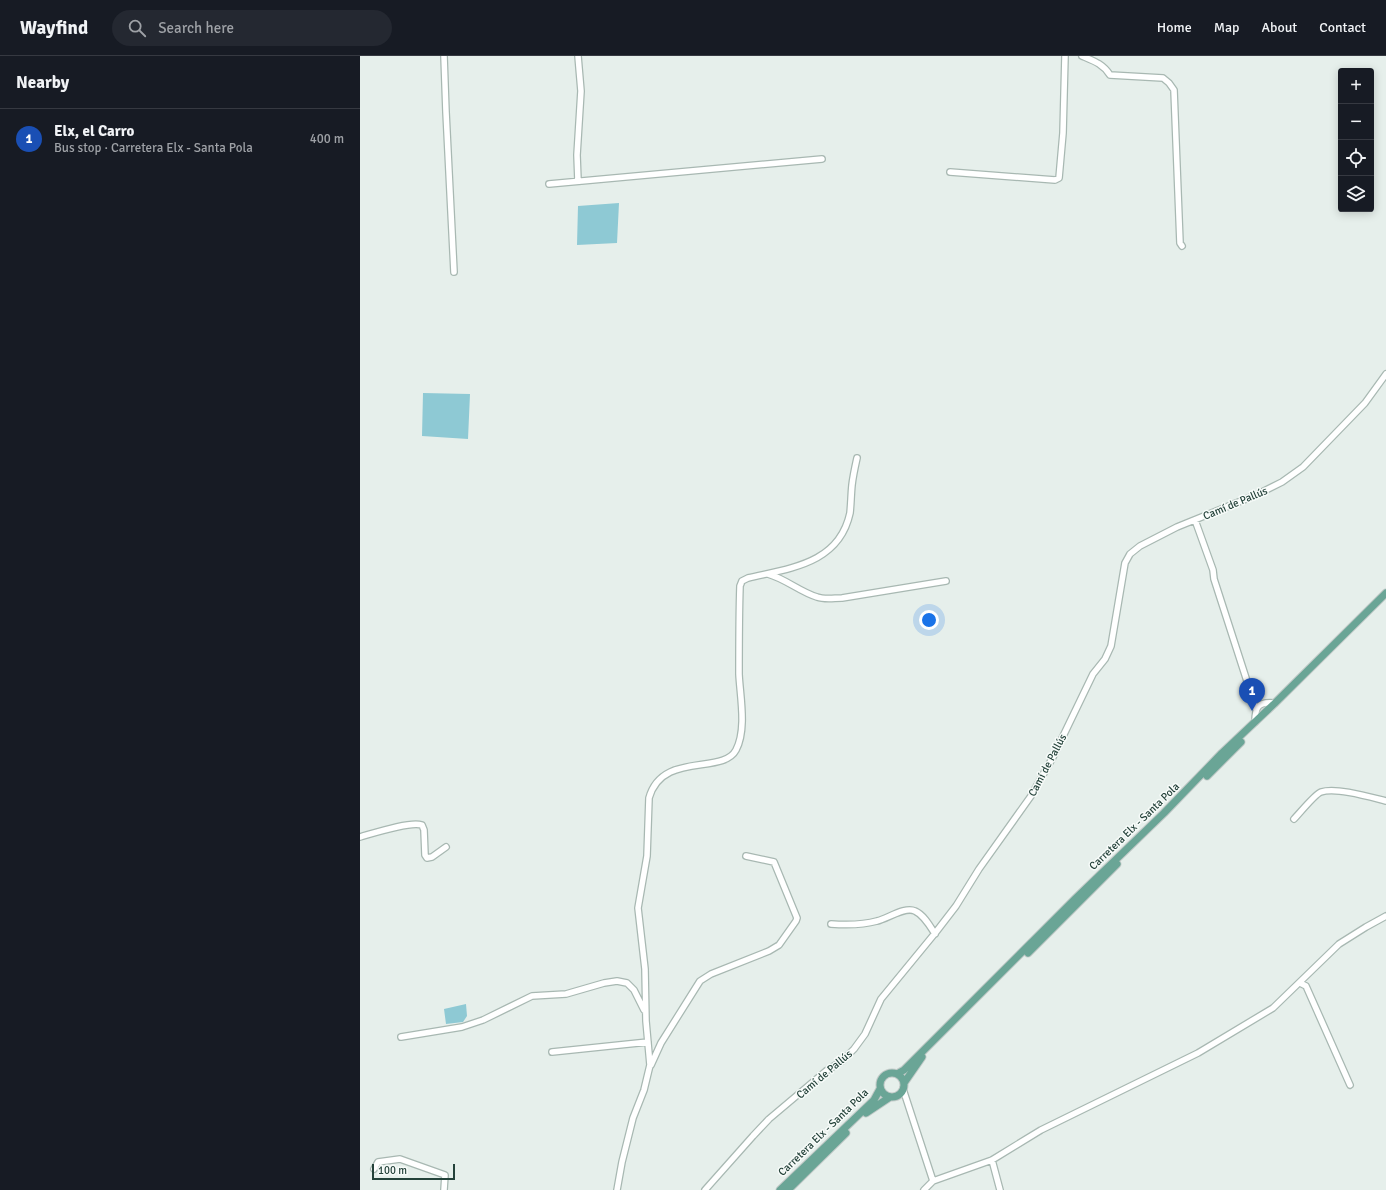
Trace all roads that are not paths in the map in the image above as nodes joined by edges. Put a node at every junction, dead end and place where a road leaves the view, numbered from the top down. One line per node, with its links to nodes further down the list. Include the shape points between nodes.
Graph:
1 (444, 56): 10 (street)
2 (578, 56): 7 (street, via 581,92)
3 (1065, 56): 6 (street, via 1059,178 1055,180)
4 (1082, 56): 9 (street, via 1098,62 1110,75 1164,78 1174,90)
5 (822, 159): 7 (street)
6 (950, 172)
7 (578, 180): 8 (street)
8 (549, 184)
9 (1182, 246)
10 (454, 272)
11 (1386, 374): 13 (street, Camí de Pallús, via 1365,403 1303,467 1282,482 1256,495)
12 (857, 458): 14 (street, via 850,513 838,540 828,552 812,561)
13 (1195, 520): 19 (street); 28 (street, Camí de Pallús, via 1176,527 1130,554 1125,563 1112,646 1093,674 1031,796 978,869)
14 (766, 574): 15 (street, via 825,599); 30 (street, via 748,578 742,581 740,586 739,676 742,715 736,749 725,759 672,771 652,788 649,798 646,867 638,908 645,968)
15 (946, 581)
16 (1386, 593): 18 (main road, Carretera Elx - Santa Pola)
17 (1386, 599): 37 (main road, Carretera Elx - Santa Pola, via 920,1059)
18 (1275, 703): 19 (street, via 1260,704); 20 (main road, Carretera Elx - Santa Pola)
19 (1256, 709): 20 (street)
20 (1255, 722): 35 (main road, Carretera Elx - Santa Pola, via 904,1070)
21 (1386, 801): 22 (street, via 1352,793 1320,792)
22 (1294, 819)
23 (360, 837): 24 (street, via 418,824 422,825 424,830 427,858)
24 (446, 847)
25 (746, 856): 34 (street, via 774,862 796,921 779,945 700,981)
26 (1386, 916): 29 (street, via 1339,944)
27 (831, 924): 28 (street, via 877,921 906,910 914,910)
28 (936, 934): 46 (street, Camí de Pallús, via 881,999 865,1034 854,1049 752,1136)
29 (1300, 983): 36 (street, via 1306,986); 41 (street, via 1273,1008 1198,1053 1041,1130)
30 (646, 1014): 31 (street, via 634,990 627,983 616,981 566,994 532,996 483,1020 462,1027); 32 (street)
31 (401, 1037)
32 (648, 1042): 33 (street); 34 (street)
33 (552, 1052)
34 (650, 1065): 45 (street, via 633,1118)
35 (897, 1074): 37 (main road); 38 (main road, via 890,1072 883,1076)
36 (1350, 1085)
37 (903, 1086): 39 (main road)
38 (880, 1090): 40 (main road); 47 (main road, Carretera Elx - Santa Pola, via 874,1100)
39 (901, 1096): 40 (main road); 43 (street, via 916,1127)
40 (890, 1097): 48 (main road, Carretera Elx - Santa Pola, via 868,1111)
41 (992, 1160): 43 (street); 50 (street)
42 (374, 1169): 44 (street, via 378,1162 400,1159 445,1175)
43 (932, 1181): 49 (street)
44 (444, 1190)
45 (617, 1190)
46 (705, 1190)
47 (780, 1190)
48 (788, 1190)
49 (924, 1190)
50 (1000, 1190)

